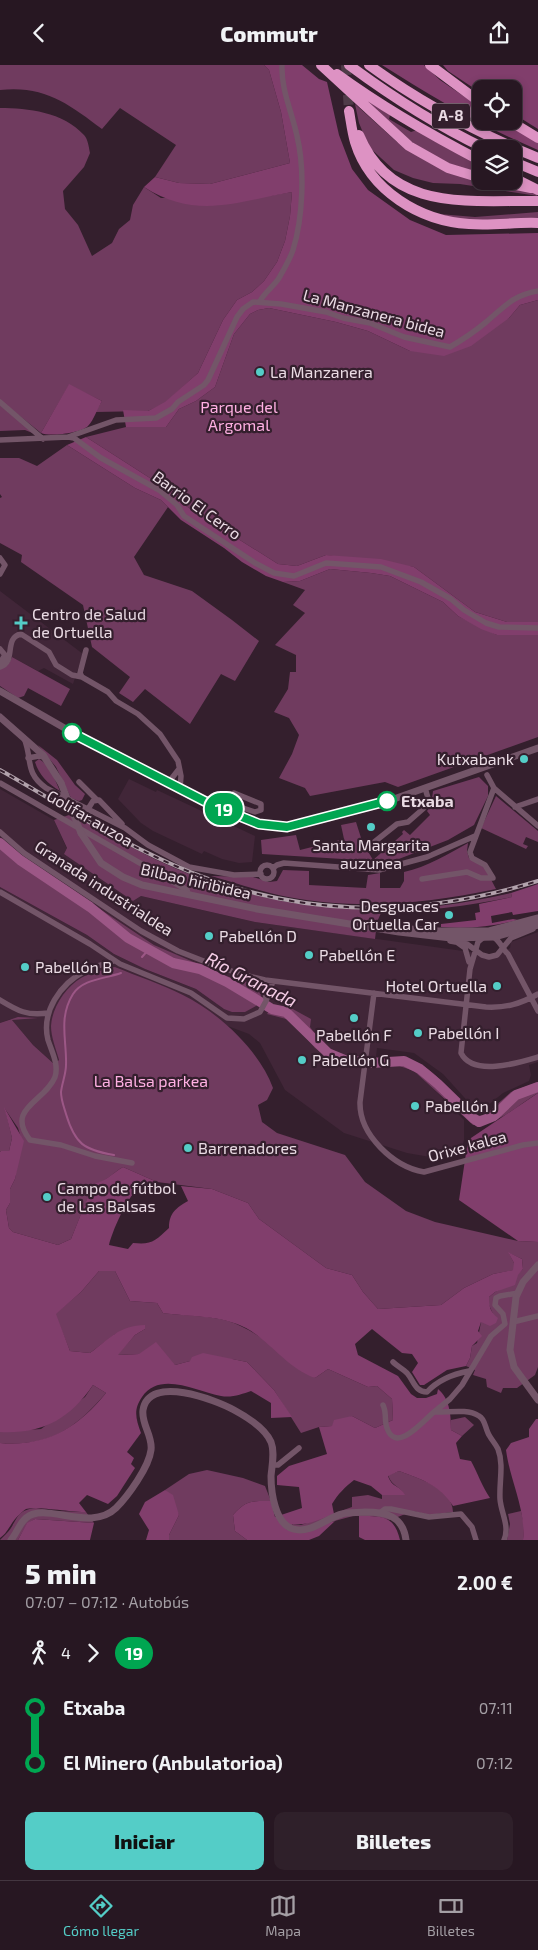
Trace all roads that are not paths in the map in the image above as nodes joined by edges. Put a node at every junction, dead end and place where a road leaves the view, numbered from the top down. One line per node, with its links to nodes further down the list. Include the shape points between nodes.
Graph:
1 (282, 65): 22 (street, via 288,106 299,145 301,191 298,232 278,280)
2 (321, 65): 15 (highway, via 409,146 448,168)
3 (326, 65): 11 (highway, A-8, via 367,96)
4 (349, 65): 10 (highway, via 386,92)
5 (369, 65): 12 (highway, A-8, via 426,103)
6 (430, 65): 7 (highway)
7 (472, 96)
8 (522, 128): 9 (highway)
9 (538, 138)
10 (472, 142)
11 (472, 156)
12 (538, 158)
13 (522, 165): 14 (highway)
14 (538, 172)
15 (472, 175)
16 (522, 182): 18 (highway, bridge)
17 (522, 187): 18 (highway)
18 (538, 190)
19 (538, 201): 20 (highway, via 444,199 427,196 402,185 387,174 367,151 349,111 360,156 382,186 404,204 435,219 452,223)
20 (538, 223)
21 (538, 291): 22 (street, La Manzanera bidea, via 509,301 476,330 450,347 404,337 370,323 326,311)
22 (260, 301): 24 (street, via 248,305 237,317 204,385 164,415 116,420)
23 (0, 402): 25 (street)
24 (68, 437): 25 (street); 29 (street, Barrio El Cerro, via 159,490 177,505 184,516 274,573 294,576 326,563 381,567 421,582 486,623 499,627)
25 (43, 439): 26 (street)
26 (0, 440)
27 (0, 559): 28 (street, via 4,565)
28 (0, 574)
29 (538, 628)
30 (0, 649): 32 (street, via 5,655)
31 (86, 650): 34 (street, via 80,673)
32 (0, 663)
33 (0, 667): 34 (street, via 9,661 12,641 20,634 49,652 56,665)
34 (82, 677): 41 (street, via 138,714 169,745)
35 (0, 691): 45 (street)
36 (0, 717): 37 (street, Bilbao hiribidea)
37 (24, 738): 39 (street); 40 (street, Bilbao hiribidea)
38 (538, 748): 42 (street, via 496,762)
39 (28, 757): 40 (street); 53 (street, via 36,781)
40 (44, 757): 64 (street, Bilbao hiribidea, bridge, via 61,783 81,833 101,863 142,885)
41 (179, 769): 45 (street); 48 (street)
42 (484, 770): 46 (street); 47 (street)
43 (79, 782): 50 (street)
44 (0, 783): 64 (street, Golifar auzoa, via 160,874 187,890)
45 (168, 783): 48 (street)
46 (425, 788): 54 (street, via 391,801 287,827 259,824); 59 (street, via 428,798 424,808)
47 (494, 788): 52 (street); 58 (street)
48 (180, 789): 54 (street)
49 (234, 793): 54 (street, via 260,804 261,810 257,812 237,806)
50 (96, 799): 53 (street); 56 (street)
51 (538, 799): 52 (street)
52 (515, 807): 55 (street)
53 (88, 809): 56 (street)
54 (225, 810)
55 (538, 826)
56 (125, 828): 61 (street, via 148,845 189,867 234,875)
57 (0, 832): 78 (street, Granada industrialdea, via 30,857 160,943)
58 (475, 836): 60 (street, via 427,857 379,870 284,863); 62 (street, via 471,855 485,865 493,878 461,872)
59 (368, 847)
60 (273, 868): 61 (street, via 265,866); 61 (street, via 270,879 263,878)
61 (261, 874)
62 (422, 879)
63 (0, 892): 76 (street)
64 (188, 894): 65 (street, Bilbao hiribidea)
65 (320, 919): 68 (street, Bilbao hiribidea); 69 (street, Bilbao hiribidea)
66 (538, 919): 68 (street, Bilbao hiribidea, via 489,931); 70 (street)
67 (538, 926): 70 (street, Bilbao hiribidea); 71 (street)
68 (439, 931): 70 (street)
69 (399, 932): 70 (street, Bilbao hiribidea, via 451,938); 72 (street, via 408,937)
70 (488, 936): 73 (street); 74 (street)
71 (511, 938): 74 (street); 75 (street)
72 (456, 941): 73 (street); 77 (street, via 467,952)
73 (476, 949): 74 (street, via 489,957); 77 (street)
74 (502, 949): 75 (street)
75 (509, 957): 82 (street)
76 (114, 961): 84 (street, via 191,993 227,1018 244,1019 260,1012); 87 (street, via 86,970 69,981)
77 (470, 969): 85 (street)
78 (255, 978): 79 (street, Granada industrialdea); 84 (street, via 265,991)
79 (273, 981): 80 (street, Granada industrialdea); 84 (street)
80 (374, 993): 85 (street, Granada industrialdea); 89 (street, Orixe kalea, via 360,1113 364,1124 382,1147 404,1165 424,1173)
81 (538, 994): 82 (street, Granada industrialdea)
82 (531, 998): 85 (street, Granada industrialdea, via 520,1004 500,1007); 86 (street)
83 (0, 1000): 87 (street, via 24,1013)
84 (266, 1001)
85 (466, 1005): 88 (street, via 460,1049 465,1061 476,1066 495,1065)
86 (538, 1011)
87 (48, 1013): 90 (street, via 46,1027 56,1062 55,1077 50,1087 23,1113 22,1124 27,1135 30,1140)
88 (538, 1057)
89 (538, 1143)
90 (132, 1163)
91 (538, 1265): 92 (street)
92 (518, 1293): 94 (street); 96 (street, via 496,1298 495,1305 504,1314 505,1324 491,1335)
93 (538, 1316): 94 (street)
94 (513, 1322): 97 (street, via 512,1361)
95 (393, 1362): 96 (street, via 406,1372 421,1392 427,1392 445,1378)
96 (469, 1371): 99 (street, via 462,1385)
97 (538, 1400)
98 (383, 1405): 99 (street, via 390,1434 400,1437 412,1433)
99 (434, 1412): 106 (street, via 472,1413 484,1422 498,1448 500,1459 500,1497 506,1526)
100 (299, 1448): 101 (street, via 278,1465)
101 (272, 1465): 102 (street, via 275,1503 280,1518 292,1529 310,1528 344,1513); 103 (street, via 270,1441 245,1417 202,1397 181,1392 162,1393 150,1399 143,1410 152,1445 146,1465 115,1509 100,1517 89,1518 43,1513 32,1515 22,1522)
102 (381, 1512): 104 (street, via 399,1522); 105 (street, via 391,1509 429,1517 462,1514 472,1527)
103 (11, 1540)
104 (406, 1540)
105 (476, 1540)
106 (504, 1540)

